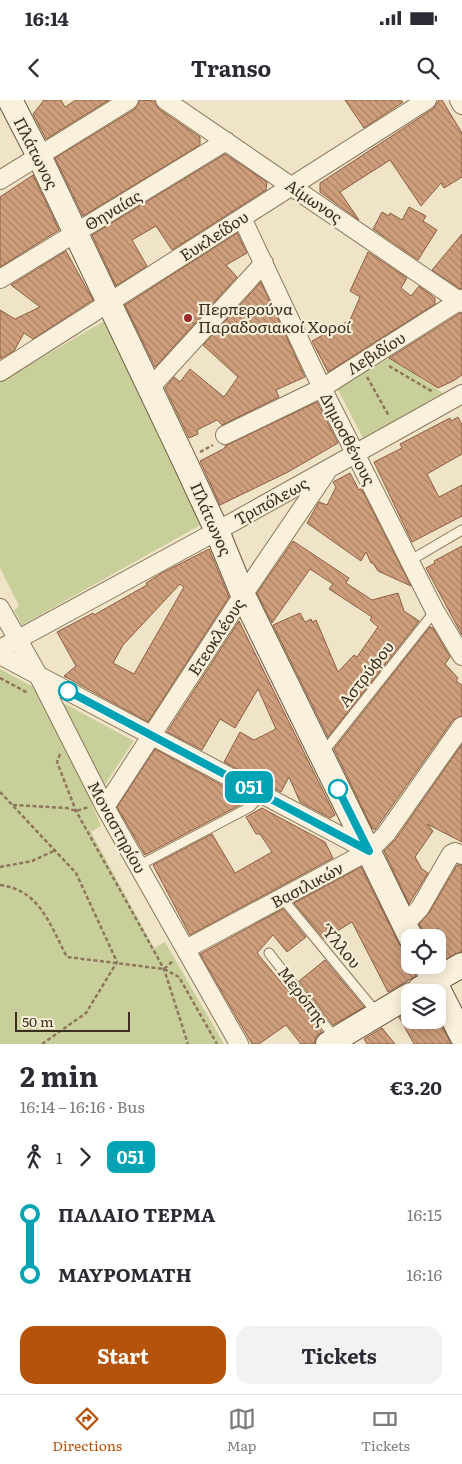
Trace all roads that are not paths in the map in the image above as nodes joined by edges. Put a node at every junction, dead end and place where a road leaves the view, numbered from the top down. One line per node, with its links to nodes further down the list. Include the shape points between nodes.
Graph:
1 (10, 100): 8 (street, Πλάτωνος)
2 (129, 100): 8 (street)
3 (165, 100): 7 (street, Αίμωνος)
4 (425, 100): 10 (street, Ευκλείδου)
5 (459, 100): 6 (street)
6 (462, 105)
7 (226, 141): 10 (street, Αίμωνος); 12 (street, Θηναίας)
8 (39, 156): 9 (street); 12 (street, Πλάτωνος)
9 (0, 180)
10 (292, 186): 11 (street, Ευκλείδου); 15 (street, Αίμωνος)
11 (242, 218): 13 (street, Δημοσθένους); 16 (street, Ευκλείδου)
12 (76, 233): 14 (street, Θηναίας); 16 (street, Πλάτωνος)
13 (264, 263): 18 (street); 19 (street, Δημοσθένους)
14 (0, 279)
15 (461, 301): 19 (street, Λεβιδίου)
16 (110, 302): 17 (street, Ευκλείδου); 18 (street, Πλάτωνος)
17 (0, 372)
18 (150, 388): 25 (street, Πλάτωνος)
19 (322, 388): 21 (street, Λεβιδίου); 22 (street, Δημοσθένους)
20 (455, 397): 22 (street, Τριπόλεως)
21 (225, 434)
22 (355, 455): 23 (street, Τριπόλεως); 26 (street, Δημοσθένους)
23 (329, 468): 25 (street, Τριπόλεως); 27 (street, Ετεοκλέους)
24 (462, 530): 26 (lane)
25 (217, 531): 27 (street, Πλάτωνος); 30 (street, Τριπόλεως)
26 (411, 560): 29 (street, Δημοσθένους)
27 (243, 595): 36 (street, Ετεοκλέους); 37 (street, Πλάτωνος)
28 (0, 608): 30 (street, Μοναστηρίου)
29 (436, 610): 33 (street, Δημοσθένους); 37 (lane, Αστρύφου)
30 (17, 640): 31 (street, Τριπόλεως); 34 (street, Μοναστηρίου)
31 (0, 649)
32 (0, 655): 34 (street)
33 (462, 656)
34 (38, 675): 36 (street); 39 (street, Μοναστηρίου)
35 (462, 726): 40 (street, Βασιλικών, via 386,834)
36 (152, 736): 38 (street); 39 (street, Ετεοκλέους)
37 (320, 756): 40 (street, Πλάτωνος)
38 (262, 794): 40 (street); 42 (lane, via 250,807)
39 (98, 807): 42 (street, Μοναστηρίου)
40 (369, 851): 43 (street, Βασιλικών); 44 (street, Πλάτωνος)
41 (462, 855): 45 (street, via 451,854)
42 (138, 866): 46 (street, Μοναστηρίου)
43 (282, 898): 46 (street, Βασιλικών); 51 (lane, Ύλλου)
44 (406, 929)
45 (408, 929)
46 (186, 949): 54 (street, Μοναστηρίου)
47 (270, 953): 53 (lane, Μερόπης)
48 (462, 965): 49 (street)
49 (425, 980): 52 (street)
50 (401, 1001): 51 (street)
51 (378, 1014): 53 (street)
52 (462, 1036)
53 (342, 1040)
54 (238, 1044)

